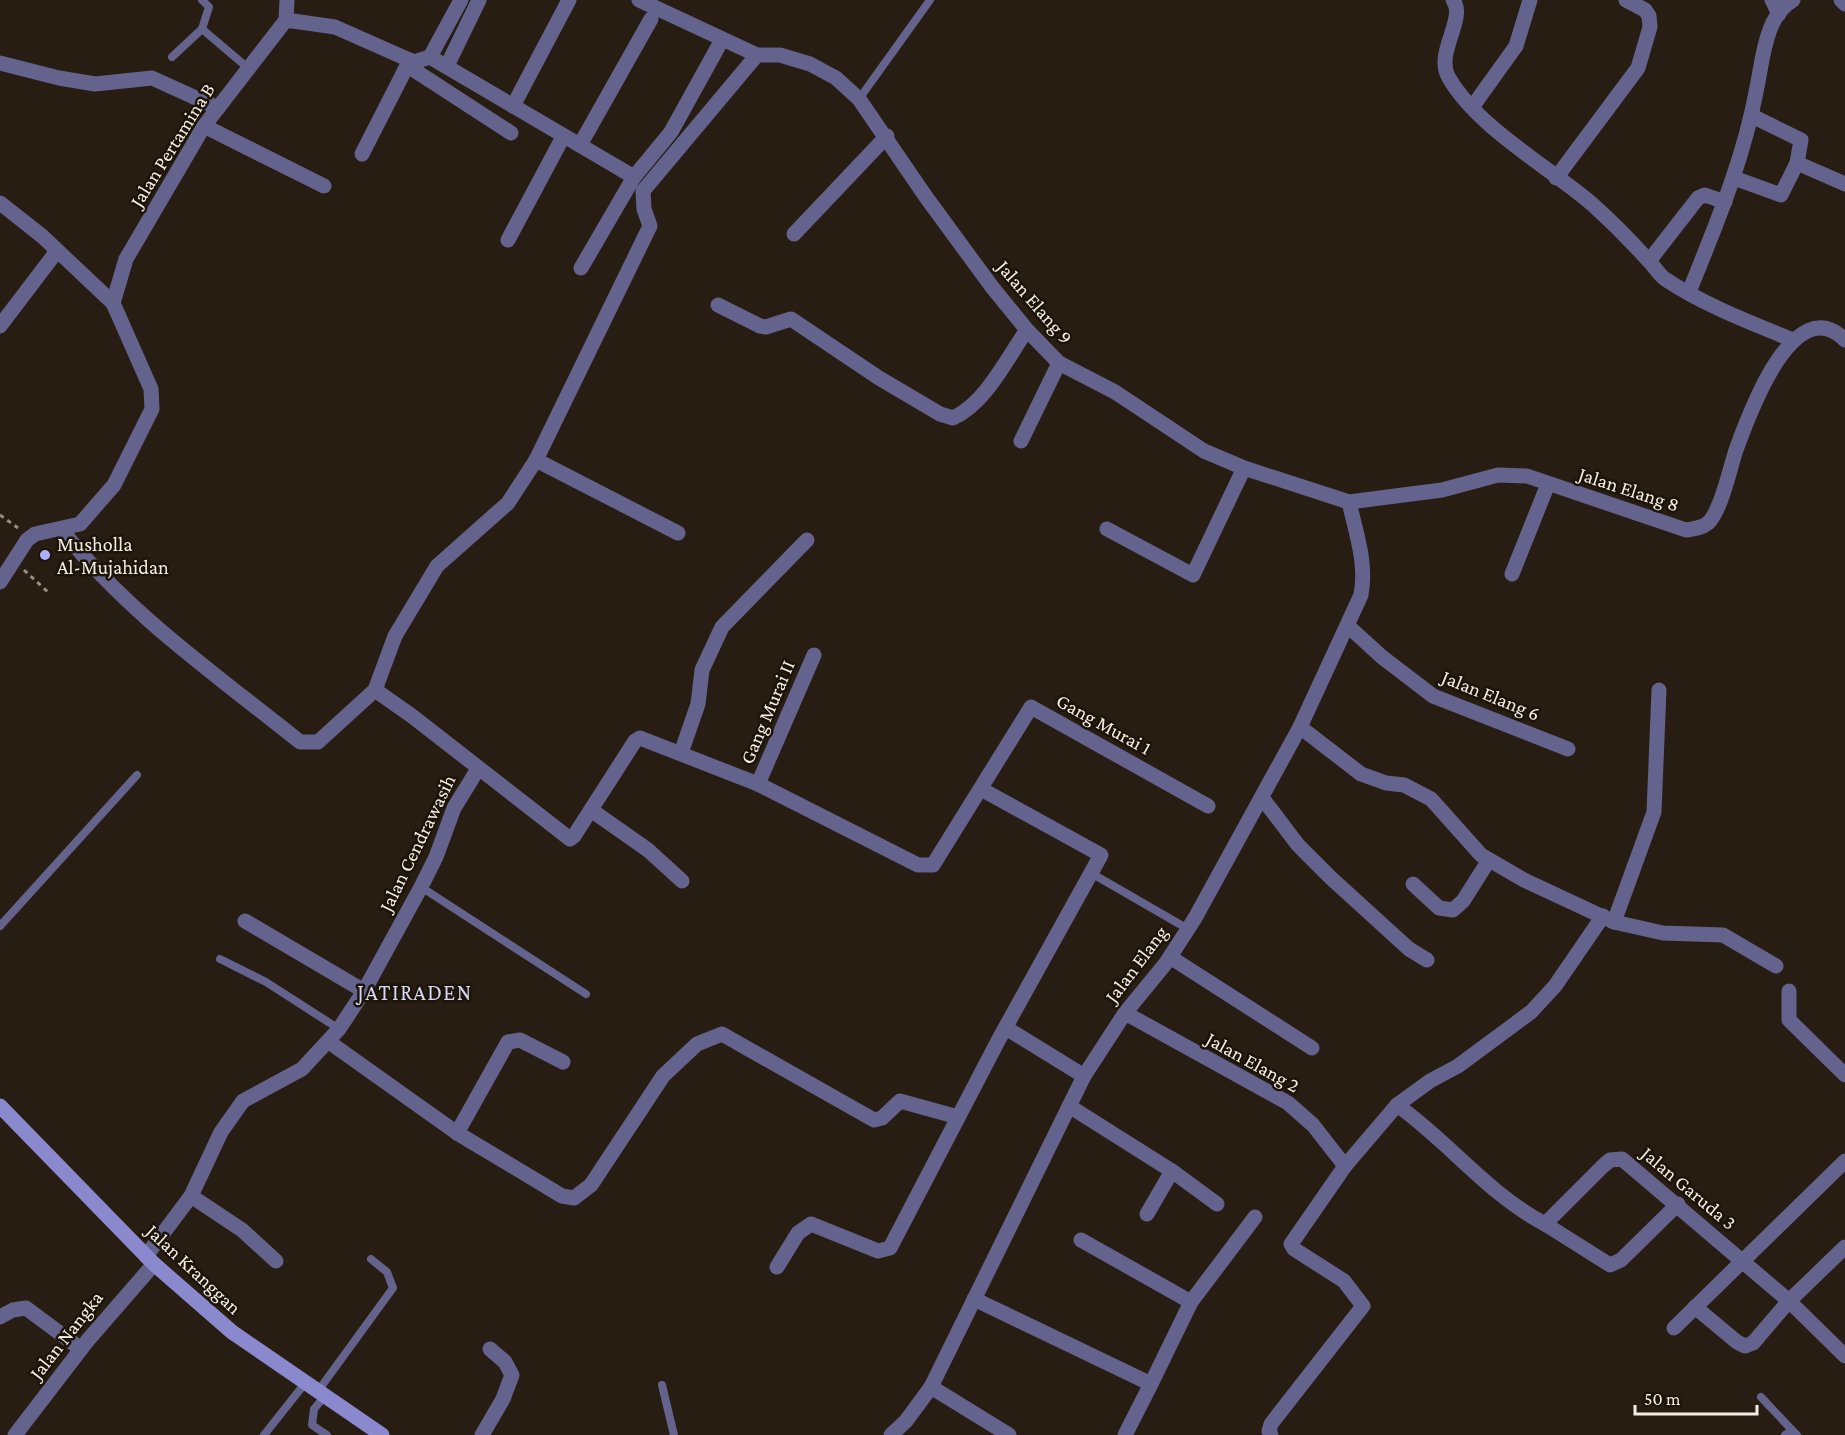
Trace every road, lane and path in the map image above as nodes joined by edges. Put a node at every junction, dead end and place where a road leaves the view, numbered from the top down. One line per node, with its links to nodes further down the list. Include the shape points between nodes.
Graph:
1 (202, 0): 17 (lane, via 209,8)
2 (287, 0): 16 (street)
3 (461, 0): 21 (street)
4 (479, 0): 24 (street)
5 (569, 0): 27 (street)
6 (639, 0): 19 (street, Jalan Elang 9)
7 (930, 0): 26 (lane)
8 (1453, 0): 28 (street, via 1457,12 1444,55 1445,69)
9 (1530, 0): 28 (street, via 1516,46)
10 (1626, 0): 39 (street, via 1649,16 1650,27 1638,68)
11 (1793, 0): 14 (street)
12 (1841, 0): 13 (street)
13 (1845, 4)
14 (1775, 7): 30 (street)
15 (651, 19): 35 (street)
16 (286, 20): 22 (street, via 335,27); 25 (street, Jalan Pertamina B)
17 (202, 29): 20 (lane); 25 (lane)
18 (718, 47): 38 (street, via 671,132)
19 (757, 55): 26 (street, Jalan Elang 9, via 810,64 836,78); 59 (street, via 643,191 644,209 651,226)
20 (172, 57)
21 (430, 57): 22 (street); 24 (street)
22 (412, 61): 32 (street, via 414,70); 36 (street)
23 (0, 63): 29 (street, via 95,84 152,78)
24 (447, 66): 27 (street)
25 (248, 68): 29 (street, Jalan Pertamina B)
26 (859, 99): 33 (street, Jalan Elang 9)
27 (513, 106): 34 (street)
28 (1473, 106): 39 (street)
29 (218, 108): 31 (street, Jalan Pertamina B)
30 (1752, 116): 37 (street, via 1801,140); 40 (street)
31 (204, 126): 42 (street); 51 (street, Jalan Pertamina B, via 126,259)
32 (511, 133)
33 (887, 136): 45 (street); 54 (street, Jalan Elang 9, via 926,197)
34 (563, 137): 35 (street); 46 (street)
35 (580, 146): 38 (street)
36 (362, 154)
37 (1797, 163): 40 (street, via 1779,195); 41 (street)
38 (633, 177): 49 (street)
39 (1556, 178): 48 (street, via 1592,204)
40 (1734, 178): 43 (street)
41 (1845, 183)
42 (324, 186)
43 (1725, 202): 48 (street, via 1705,195 1698,198); 50 (street)
44 (0, 203): 47 (street)
45 (794, 234)
46 (508, 240)
47 (57, 251): 51 (street); 53 (street)
48 (1649, 261): 50 (street, via 1661,275)
49 (581, 268)
50 (1689, 292): 55 (street)
51 (113, 303): 65 (street, via 151,389 152,409 114,484 80,524)
52 (718, 305): 54 (street, via 760,326 791,319 879,378 953,418 981,395)
53 (0, 326)
54 (1027, 330): 57 (street, Jalan Elang 9)
55 (1792, 340): 56 (street, Jalan Elang 8, via 1811,327 1820,326); 61 (street, Jalan Elang 8, via 1748,419 1717,508 1702,526 1686,530)
56 (1845, 340)
57 (1059, 363): 58 (street); 60 (street, Jalan Elang 9, via 1115,392 1204,451)
58 (1021, 441)
59 (536, 460): 66 (street); 75 (street, via 508,503 437,566 395,636)
60 (1244, 468): 62 (street, Jalan Elang 9); 64 (street, via 1193,575)
61 (1548, 484): 62 (street, Jalan Elang 8, via 1511,474 1442,490); 70 (street)
62 (1349, 502): 73 (street, Jalan Elang, via 1364,577)
63 (0, 515): 67 (path)
64 (1107, 529)
65 (62, 530): 67 (street); 75 (street, via 83,557 171,639 300,742 318,742)
66 (678, 533)
67 (31, 537): 69 (street)
68 (807, 540): 79 (street, via 722,627 702,670 698,704)
69 (12, 559): 71 (street); 72 (path)
70 (1512, 574)
71 (0, 582)
72 (49, 593)
73 (1348, 626): 77 (street, Jalan Elang); 78 (street, Jalan Elang 6, via 1433,696)
74 (814, 655): 82 (street, Gang Murai II)
75 (375, 690): 80 (street)
76 (1659, 690): 92 (street, via 1654,812)
77 (1300, 728): 84 (street, Jalan Elang); 87 (street, via 1361,774 1404,785 1431,799)
78 (1568, 749)
79 (681, 753): 82 (street, Jalan Cendrawasih); 86 (street, Jalan Cendrawasih, via 640,738)
80 (478, 769): 86 (street, Jalan Cendrawasih, via 570,839); 91 (street, Jalan Cendrawasih, via 454,808)
81 (137, 775): 94 (lane)
82 (758, 784): 83 (street, Jalan Cendrawasih, via 926,866 933,865)
83 (981, 789): 85 (street, Gang Murai 1, via 1031,707); 88 (street, via 1096,851 1101,855)
84 (1263, 799): 95 (street, Jalan Elang); 98 (street, via 1298,845 1331,878)
85 (1208, 806)
86 (591, 810): 89 (street, via 648,850)
87 (1489, 860): 90 (street, via 1453,910 1439,908); 92 (street)
88 (1091, 873): 95 (lane); 104 (street)
89 (682, 882)
90 (1413, 884)
91 (421, 887): 100 (street, Jalan Cendrawasih); 102 (lane)
92 (1608, 919): 99 (street, via 1663,933 1723,935); 111 (street, via 1531,1012)
93 (244, 921): 100 (street)
94 (0, 926)
95 (1188, 928): 96 (street, Jalan Elang)
96 (1170, 957): 103 (street, Jalan Elang); 107 (street)
97 (220, 959): 105 (lane, via 266,982)
98 (1426, 960)
99 (1776, 966)
100 (364, 991): 105 (street, Jalan Cendrawasih)
101 (1790, 991): 109 (street, via 1789,1020)
102 (586, 994)
103 (1125, 1013): 110 (street, Jalan Elang); 117 (street, Jalan Elang 2, via 1288,1103 1313,1125)
104 (1006, 1028): 110 (street); 114 (street)
105 (339, 1029): 106 (street, Jalan Cendrawasih)
106 (328, 1042): 115 (street); 119 (street, Jalan Cendrawasih, via 302,1069 243,1101 221,1132)
107 (1312, 1048)
108 (563, 1062): 115 (street, via 520,1040 508,1042)
109 (1845, 1075)
110 (1084, 1076): 113 (street, Jalan Elang)
111 (1397, 1105): 117 (street); 124 (street, via 1511,1205)
112 (0, 1106): 128 (main road, Jalan Kranggan)
113 (1069, 1106): 118 (street); 132 (street, Jalan Elang)
114 (958, 1117): 115 (street, via 900,1101 882,1118 874,1119 722,1034 697,1044 663,1076 591,1185 574,1198 562,1196); 131 (street, via 890,1248 878,1251 811,1224 798,1233)
115 (457, 1133)
116 (1845, 1161): 130 (street)
117 (1345, 1166): 156 (street, via 1292,1247 1344,1281 1363,1306 1271,1424)
118 (1172, 1171): 120 (street); 122 (street)
119 (191, 1196): 128 (street, Jalan Cendrawasih); 129 (street, via 243,1230)
120 (1217, 1204)
121 (1678, 1204): 124 (street, via 1621,1260 1611,1265); 124 (street, Jalan Garuda 3, via 1617,1158 1603,1166); 130 (street, Jalan Garuda 3)
122 (1147, 1214)
123 (1255, 1217): 134 (street)
124 (1545, 1224)
125 (1081, 1240): 134 (street)
126 (1845, 1247): 133 (street)
127 (371, 1259): 144 (lane, via 387,1272 393,1288)
128 (150, 1260): 138 (street, Jalan Nangka); 144 (main road, Jalan Kranggan, via 232,1332)
129 (276, 1261)
130 (1743, 1261): 133 (street, Jalan Garuda 3); 135 (street)
131 (777, 1267)
132 (974, 1299): 141 (street); 143 (street, Jalan Elang)
133 (1789, 1301): 135 (street, via 1753,1343 1745,1346); 140 (street, Jalan Garuda 3)
134 (1191, 1302): 141 (street)
135 (1695, 1307): 137 (street)
136 (0, 1317): 138 (street, via 26,1308)
137 (1674, 1328)
138 (81, 1349): 147 (street, Jalan Nangka)
139 (490, 1349): 151 (street, via 505,1362 512,1375)
140 (1845, 1356)
141 (1150, 1384): 155 (street)
142 (662, 1385): 152 (lane)
143 (931, 1387): 153 (street, Jalan Elang); 154 (street)
144 (316, 1390): 148 (lane); 149 (lane, via 312,1425); 150 (main road, Jalan Kranggan)
145 (1761, 1397): 146 (lane)
146 (1791, 1433)
147 (15, 1435)
148 (264, 1435)
149 (327, 1435)
150 (382, 1435)
151 (482, 1435)
152 (674, 1435)
153 (891, 1435)
154 (1009, 1435)
155 (1125, 1435)
156 (1271, 1435)

